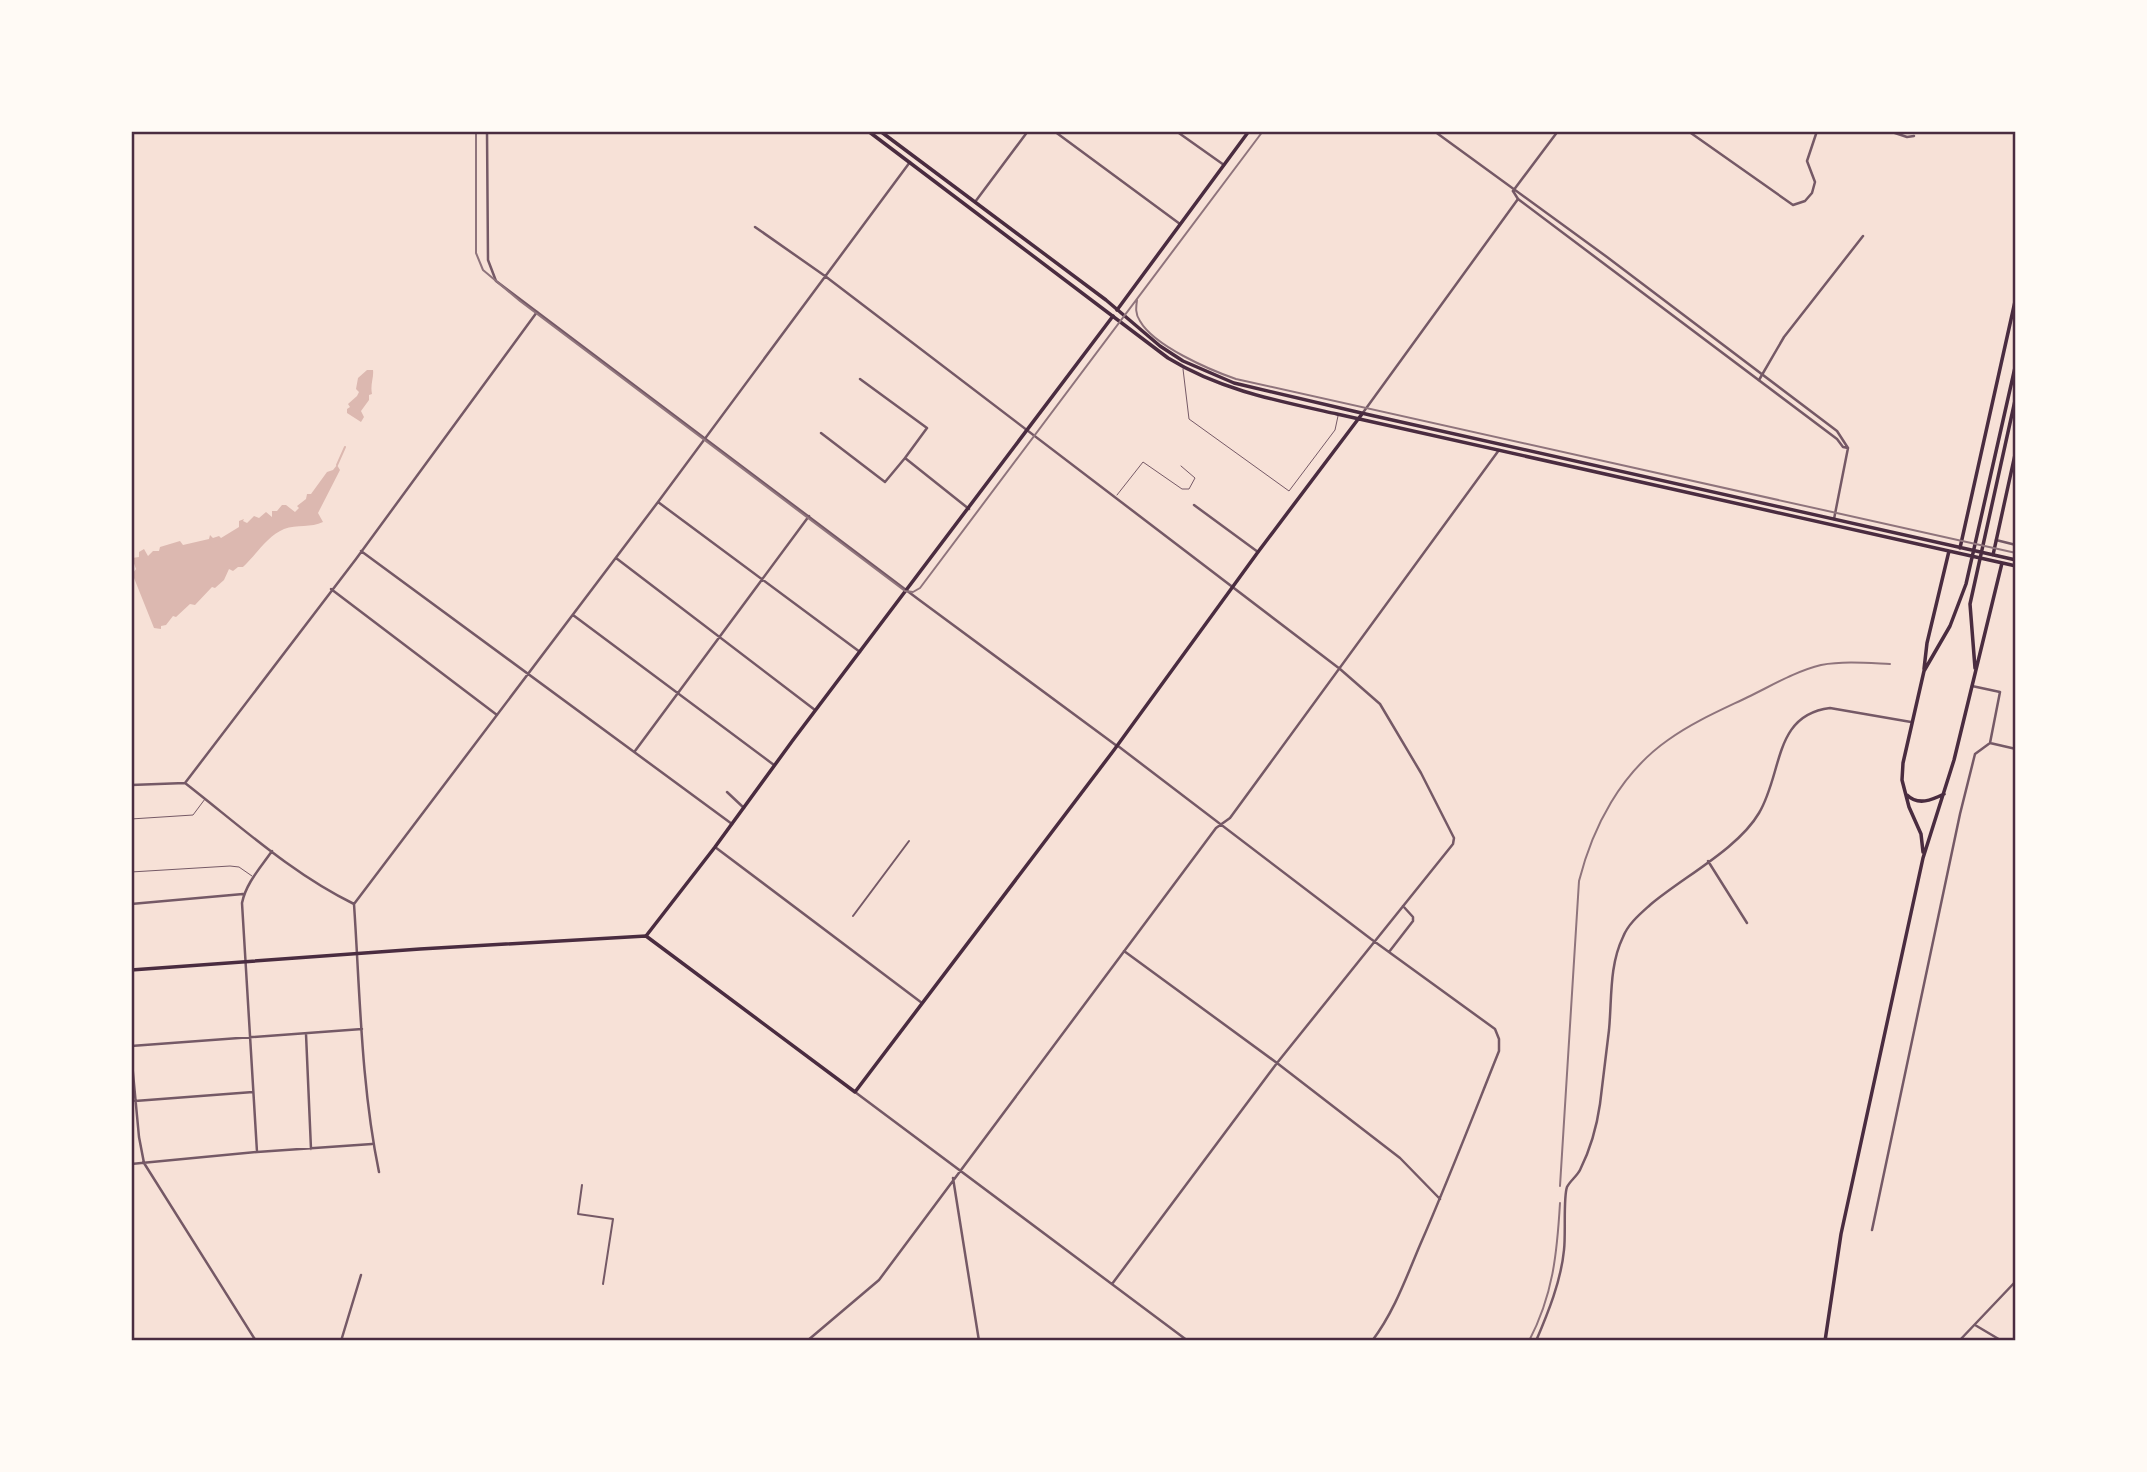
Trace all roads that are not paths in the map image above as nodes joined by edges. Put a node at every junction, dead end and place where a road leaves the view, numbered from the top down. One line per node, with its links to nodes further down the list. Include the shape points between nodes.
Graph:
1 (486, 131): 26 (street, via 488,260 496,281)
2 (868, 131): 15 (main road)
3 (880, 131): 14 (main road)
4 (1028, 131): 19 (street)
5 (1054, 131): 20 (street)
6 (1176, 131): 16 (street)
7 (1249, 131): 16 (main road)
8 (1434, 131): 17 (street)
9 (1558, 131): 17 (street)
10 (1688, 131): 11 (street, via 1793,205 1812,193 1815,182 1808,161)
11 (1817, 131)
12 (1889, 131): 13 (street)
13 (1914, 136)
14 (914, 156): 15 (main road); 19 (main road)
15 (910, 162): 23 (street); 27 (main road)
16 (1224, 165): 20 (main road)
17 (1513, 191): 18 (street); 30 (street)
18 (1518, 199): 32 (street); 35 (street)
19 (975, 202): 25 (main road)
20 (1180, 224): 25 (main road)
21 (755, 227): 23 (street)
22 (1863, 236): 30 (street, via 1784,337)
23 (825, 276): 37 (street); 40 (street)
24 (2016, 297): 55 (main road)
25 (1117, 310): 27 (main road); 35 (main road, via 1160,346 1206,372)
26 (537, 312): 40 (street); 56 (street)
27 (1113, 316): 29 (main road); 37 (main road)
28 (2016, 363): 73 (main road, via 1960,603)
29 (1182, 366): 34 (main road, via 1230,388); 34 (lane, via 1189,419 1289,491 1335,430)
30 (1763, 376): 32 (street); 39 (street)
31 (860, 379): 45 (street, via 927,428)
32 (1759, 380): 41 (street)
33 (2016, 396): 72 (main road, via 1970,604)
34 (1337, 414): 36 (main road)
35 (1362, 414): 36 (main road); 52 (main road)
36 (1358, 419): 43 (main road); 58 (main road)
37 (1027, 430): 47 (street); 50 (main road)
38 (821, 433): 45 (street, via 885,482)
39 (1841, 436): 41 (street); 42 (street)
40 (704, 439): 48 (street); 51 (street)
41 (1837, 439): 42 (street)
42 (1848, 448): 52 (street)
43 (1499, 450): 52 (main road); 71 (street)
44 (2016, 450): 53 (main road)
45 (905, 458): 50 (street)
46 (1181, 466): 47 (lane, via 1195,478 1186,491 1143,462)
47 (1116, 497): 65 (street)
48 (658, 502): 60 (street); 64 (street)
49 (1194, 505): 58 (street)
50 (969, 509): 67 (main road)
51 (809, 517): 64 (street); 67 (street)
52 (1833, 522): 55 (main road); 57 (main road)
53 (1996, 540): 54 (street); 59 (main road)
54 (2016, 545)
55 (1963, 548): 59 (main road)
56 (361, 551): 66 (street); 74 (street)
57 (1950, 551): 62 (main road); 73 (main road)
58 (1258, 552): 65 (main road)
59 (1990, 554): 61 (main road)
60 (616, 558): 68 (street); 69 (street)
61 (2016, 560)
62 (2002, 563): 63 (main road); 72 (main road)
63 (2016, 566)
64 (762, 578): 69 (street); 70 (street)
65 (1233, 586): 71 (street); 81 (main road)
66 (331, 589): 78 (street); 85 (street)
67 (906, 590): 70 (main road); 81 (street)
68 (573, 615): 74 (street); 76 (street)
69 (720, 636): 76 (street); 77 (street)
70 (860, 652): 77 (main road)
71 (1340, 669): 94 (street); 105 (street, via 1380,704 1452,832 1454,844)
72 (1976, 670): 75 (main road)
73 (1924, 671): 79 (main road)
74 (529, 675): 78 (street); 83 (street)
75 (1972, 686): 80 (street, via 2000,692); 89 (main road)
76 (676, 694): 83 (street); 84 (street)
77 (816, 710): 84 (main road)
78 (497, 715): 104 (street)
79 (1911, 722): 88 (main road, via 1903,764); 99 (street, via 1830,708 1802,716 1788,732 1758,815 1734,842)
80 (1990, 743): 82 (street); 135 (street, via 1975,754 1960,814)
81 (1117, 746): 94 (street); 115 (main road)
82 (2016, 749)
83 (635, 751): 93 (street)
84 (774, 765): 91 (main road)
85 (185, 783): 86 (street); 90 (street)
86 (131, 785)
87 (727, 792): 91 (street)
88 (1905, 793): 89 (main road, via 1920,801); 98 (main road, via 1921,834)
89 (1944, 794): 98 (main road)
90 (205, 799): 92 (lane, via 193,815); 97 (street)
91 (744, 808): 93 (main road)
92 (131, 819)
93 (732, 824): 96 (main road)
94 (1221, 825): 109 (street); 110 (street)
95 (909, 841): 106 (street)
96 (715, 847): 108 (main road); 115 (street)
97 (272, 851): 101 (street); 104 (street)
98 (1923, 858): 148 (main road, via 1841,1234)
99 (1708, 861): 107 (street); 141 (street, via 1638,916 1623,935 1613,965 1599,1112 1581,1167 1567,1186 1563,1258)
100 (131, 872): 101 (lane, via 230,866)
101 (253, 877): 102 (street)
102 (244, 894): 103 (street); 113 (street)
103 (131, 904)
104 (354, 905): 112 (street)
105 (1403, 906): 109 (street); 111 (street, via 1413,921)
106 (853, 916)
107 (1747, 923)
108 (646, 936): 112 (main road); 123 (main road)
109 (1374, 942): 111 (street); 121 (street)
110 (1124, 951): 121 (street); 130 (street)
111 (1389, 952): 134 (street, via 1494,1027 1499,1039 1499,1051)
112 (357, 953): 113 (main road); 116 (street)
113 (246, 962): 114 (main road); 118 (street)
114 (131, 970)
115 (923, 1004): 123 (main road)
116 (362, 1029): 117 (street); 125 (street)
117 (306, 1034): 118 (street); 126 (street)
118 (250, 1038): 119 (street); 122 (street)
119 (131, 1046)
120 (131, 1052): 124 (street)
121 (1277, 1063): 134 (street, via 1401,1158); 139 (street)
122 (253, 1092): 124 (street); 127 (street)
123 (855, 1092): 130 (street)
124 (135, 1101): 128 (street)
125 (373, 1144): 126 (street); 131 (street)
126 (311, 1149): 127 (street)
127 (257, 1152): 128 (street)
128 (144, 1163): 129 (street); 142 (street)
129 (131, 1164)
130 (958, 1171): 132 (street); 139 (street)
131 (379, 1172)
132 (953, 1178): 144 (street, via 878,1280); 145 (street)
133 (582, 1185): 138 (street, via 578,1214 612,1219)
134 (1440, 1199): 147 (street, via 1394,1306)
135 (1872, 1230)
136 (360, 1275): 143 (street)
137 (2016, 1281): 140 (street)
138 (603, 1284)
139 (1112, 1284): 146 (street)
140 (1975, 1325): 149 (street); 150 (street)
141 (1537, 1340)
142 (256, 1341)
143 (341, 1341)
144 (807, 1341)
145 (979, 1341)
146 (1188, 1341)
147 (1372, 1341)
148 (1825, 1341)
149 (1959, 1341)
150 (2002, 1341)

